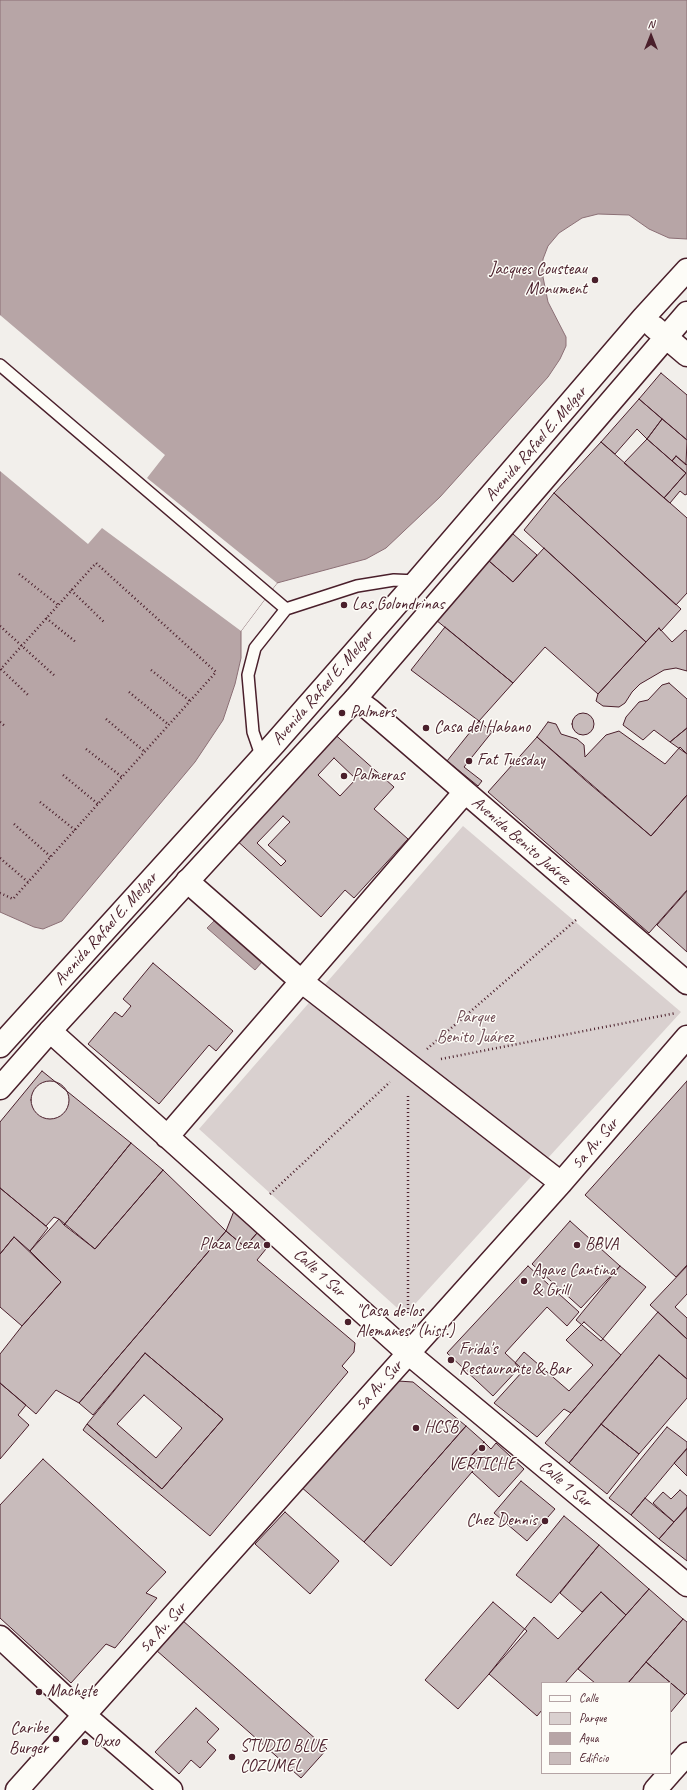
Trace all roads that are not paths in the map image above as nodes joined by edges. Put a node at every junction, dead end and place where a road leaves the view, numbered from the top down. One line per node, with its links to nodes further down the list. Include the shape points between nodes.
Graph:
1 (687, 270): 3 (street, Avenida Rafael E. Melgar)
2 (687, 313): 4 (street, Avenida Rafael E. Melgar)
3 (643, 318): 4 (street); 7 (street, Avenida Rafael E. Melgar)
4 (666, 337): 5 (street); 10 (street, Avenida Rafael E. Melgar)
5 (687, 355)
6 (0, 365): 8 (lane)
7 (417, 581): 8 (lane, via 394,580 357,586); 9 (street, Avenida Rafael E. Melgar)
8 (286, 609): 12 (lane, via 255,648 248,675 253,732)
9 (345, 664): 10 (street); 12 (street, Avenida Rafael E. Melgar)
10 (369, 682): 11 (street, Avenida Rafael E. Melgar)
11 (354, 699): 13 (street, Avenida Benito Juárez); 14 (street, Avenida Rafael E. Melgar)
12 (262, 758): 19 (street, Avenida Rafael E. Melgar)
13 (465, 792): 15 (street); 16 (street, Avenida Benito Juárez)
14 (187, 881): 15 (street); 17 (street, Avenida Rafael E. Melgar)
15 (301, 981): 21 (street); 22 (street)
16 (687, 983)
17 (50, 1031): 20 (street, Avenida Rafael E. Melgar); 21 (street, Calle 1 Sur)
18 (687, 1037): 22 (street, 5a Av. Sur)
19 (0, 1046)
20 (0, 1088)
21 (167, 1136): 23 (street, Calle 1 Sur)
22 (561, 1183): 23 (street, 5a Av. Sur)
23 (408, 1353): 24 (street, Calle 1 Sur); 26 (street, 5a Av. Sur)
24 (687, 1585)
25 (0, 1637): 26 (street)
26 (84, 1715): 30 (street, 5a Av. Sur); 31 (street)
27 (687, 1754): 28 (street)
28 (671, 1772)
29 (669, 1774): 32 (street)
30 (17, 1790)
31 (171, 1790)
32 (654, 1790)

